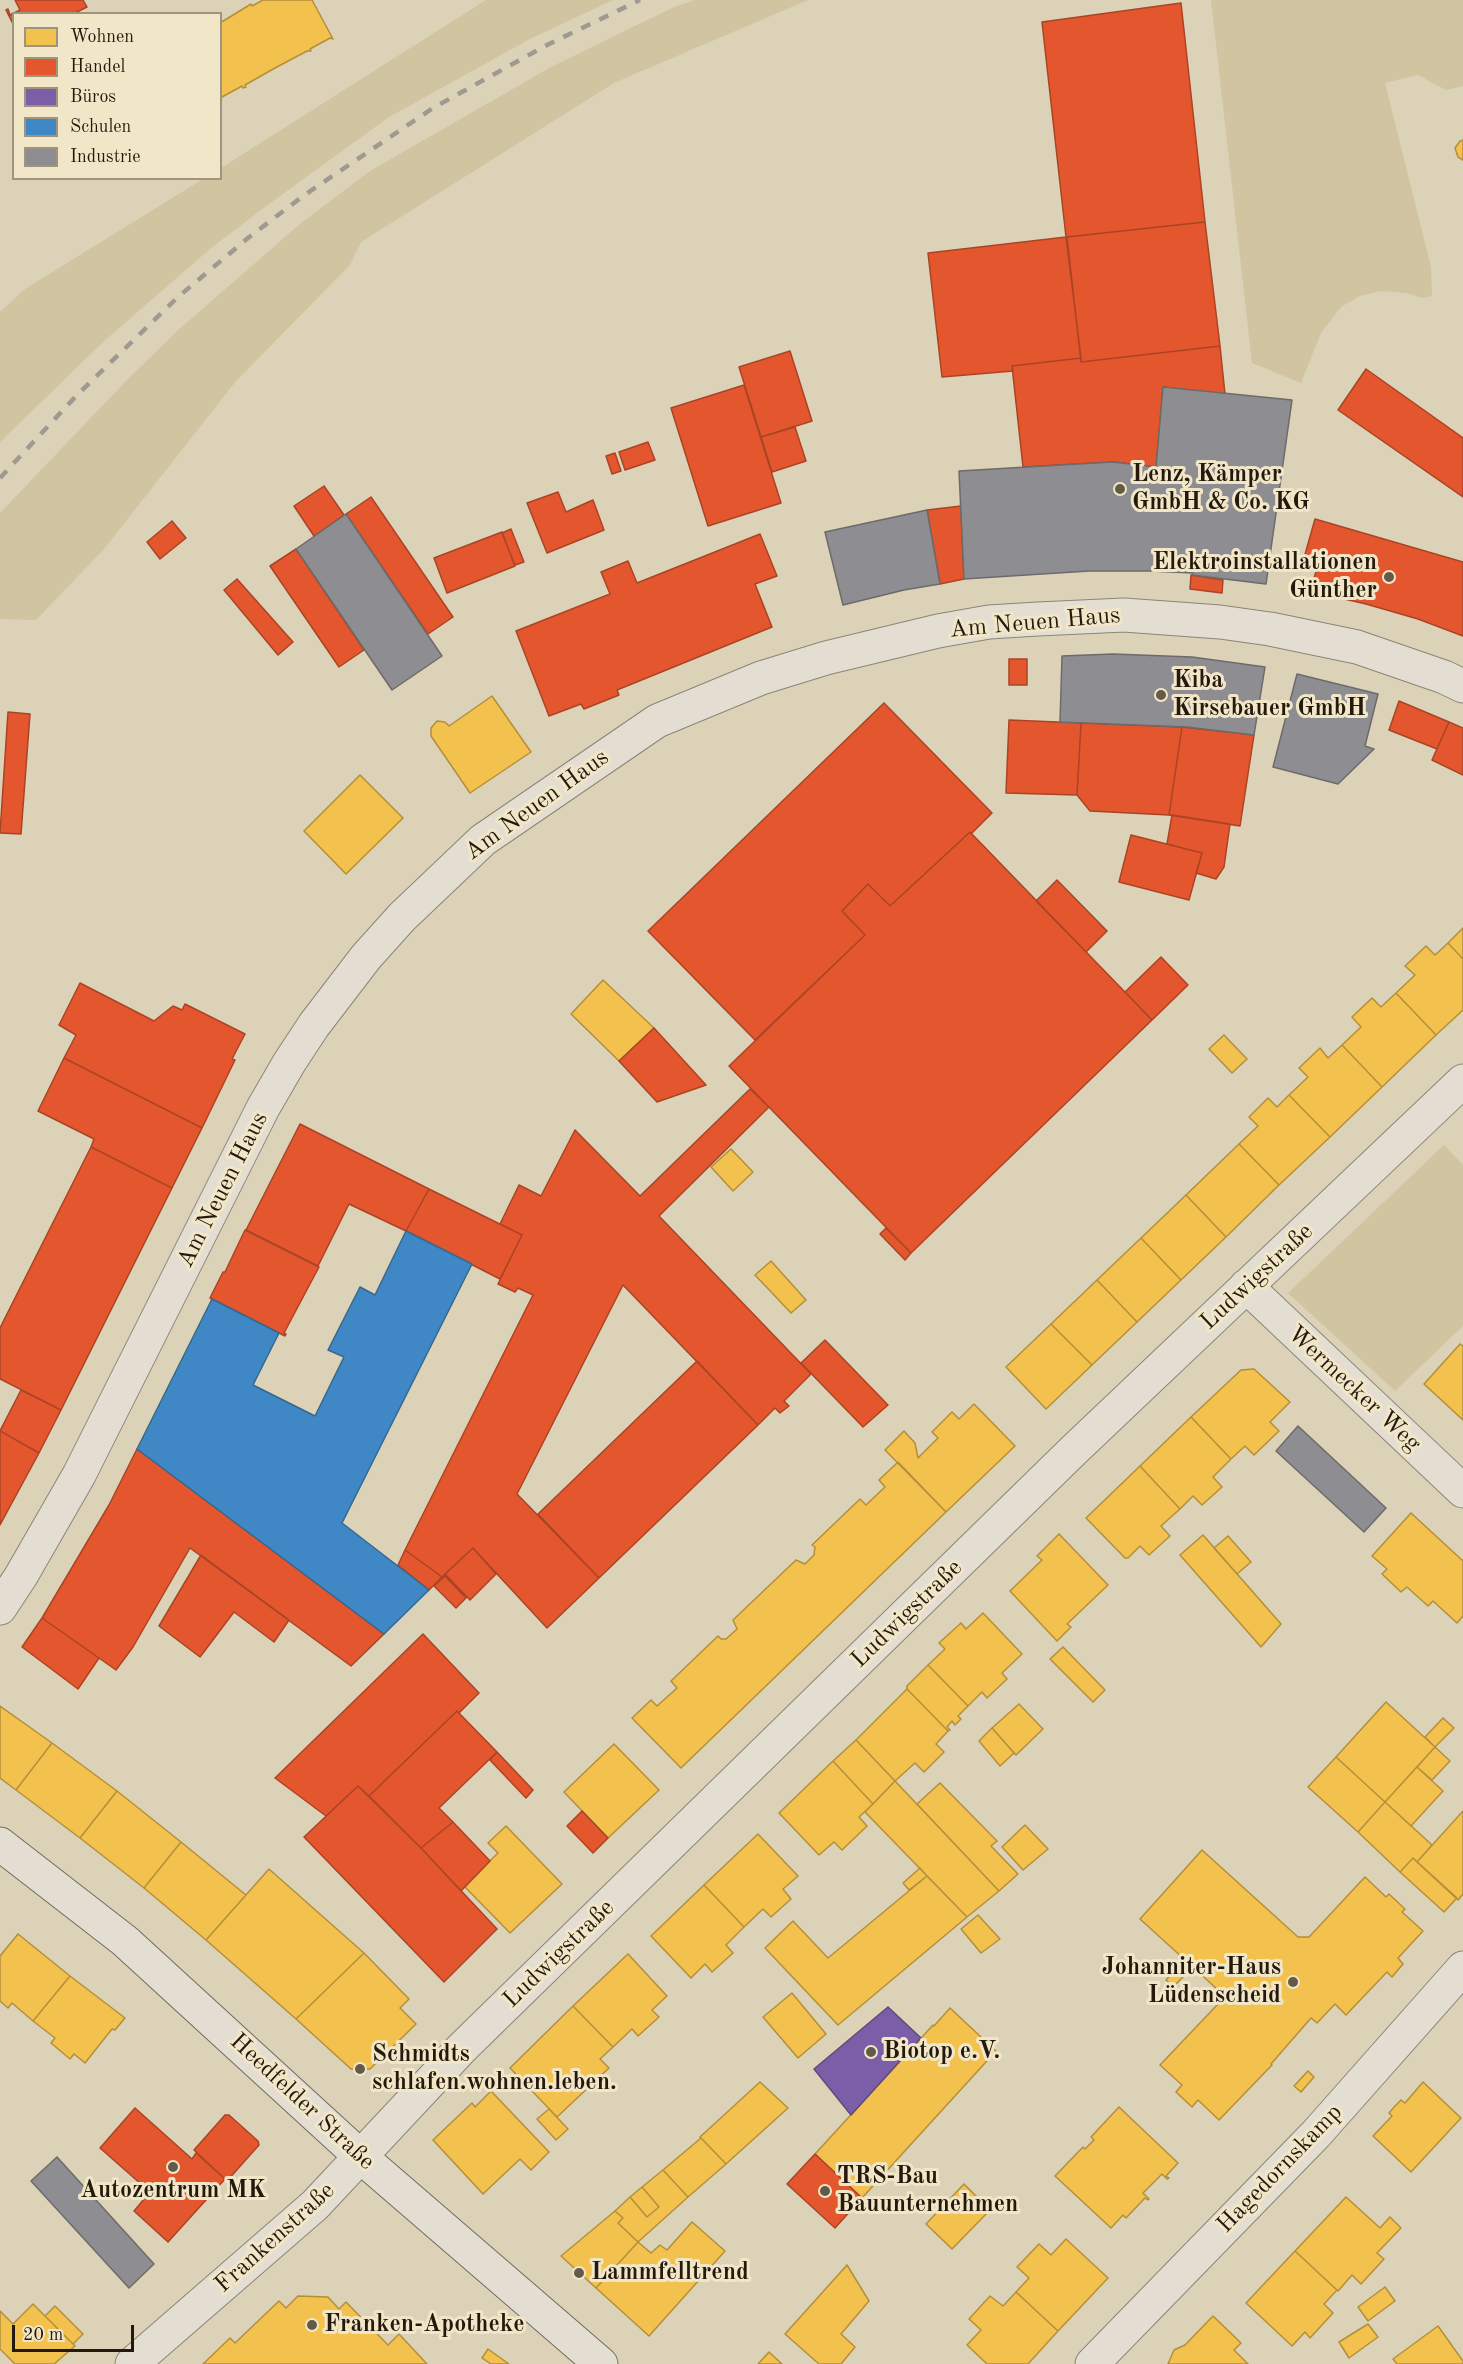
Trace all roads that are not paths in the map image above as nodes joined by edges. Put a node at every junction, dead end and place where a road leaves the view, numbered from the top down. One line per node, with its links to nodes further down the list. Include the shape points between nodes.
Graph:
1 (1463, 686): 5 (street, Am Neuen Haus, via 1357,647 1270,629 1220,622 1092,616 989,622 826,658 761,678 657,721 483,840 402,917 314,1025 263,1108 79,1475)
2 (1463, 1081): 3 (street, Ludwigstraße)
3 (1246, 1286): 4 (street, Wermecker Weg); 8 (street, Ludwigstraße, via 462,2048)
4 (1463, 1491)
5 (0, 1608)
6 (0, 1844): 8 (street, Heedfelder Straße, via 125,1941)
7 (1463, 1968): 11 (street, Hagedornskamp, via 1316,2134)
8 (361, 2157): 9 (street, Frankenstraße, via 291,2228); 10 (street, Heedfelder Straße)
9 (132, 2364)
10 (601, 2364)
11 (1092, 2364)

